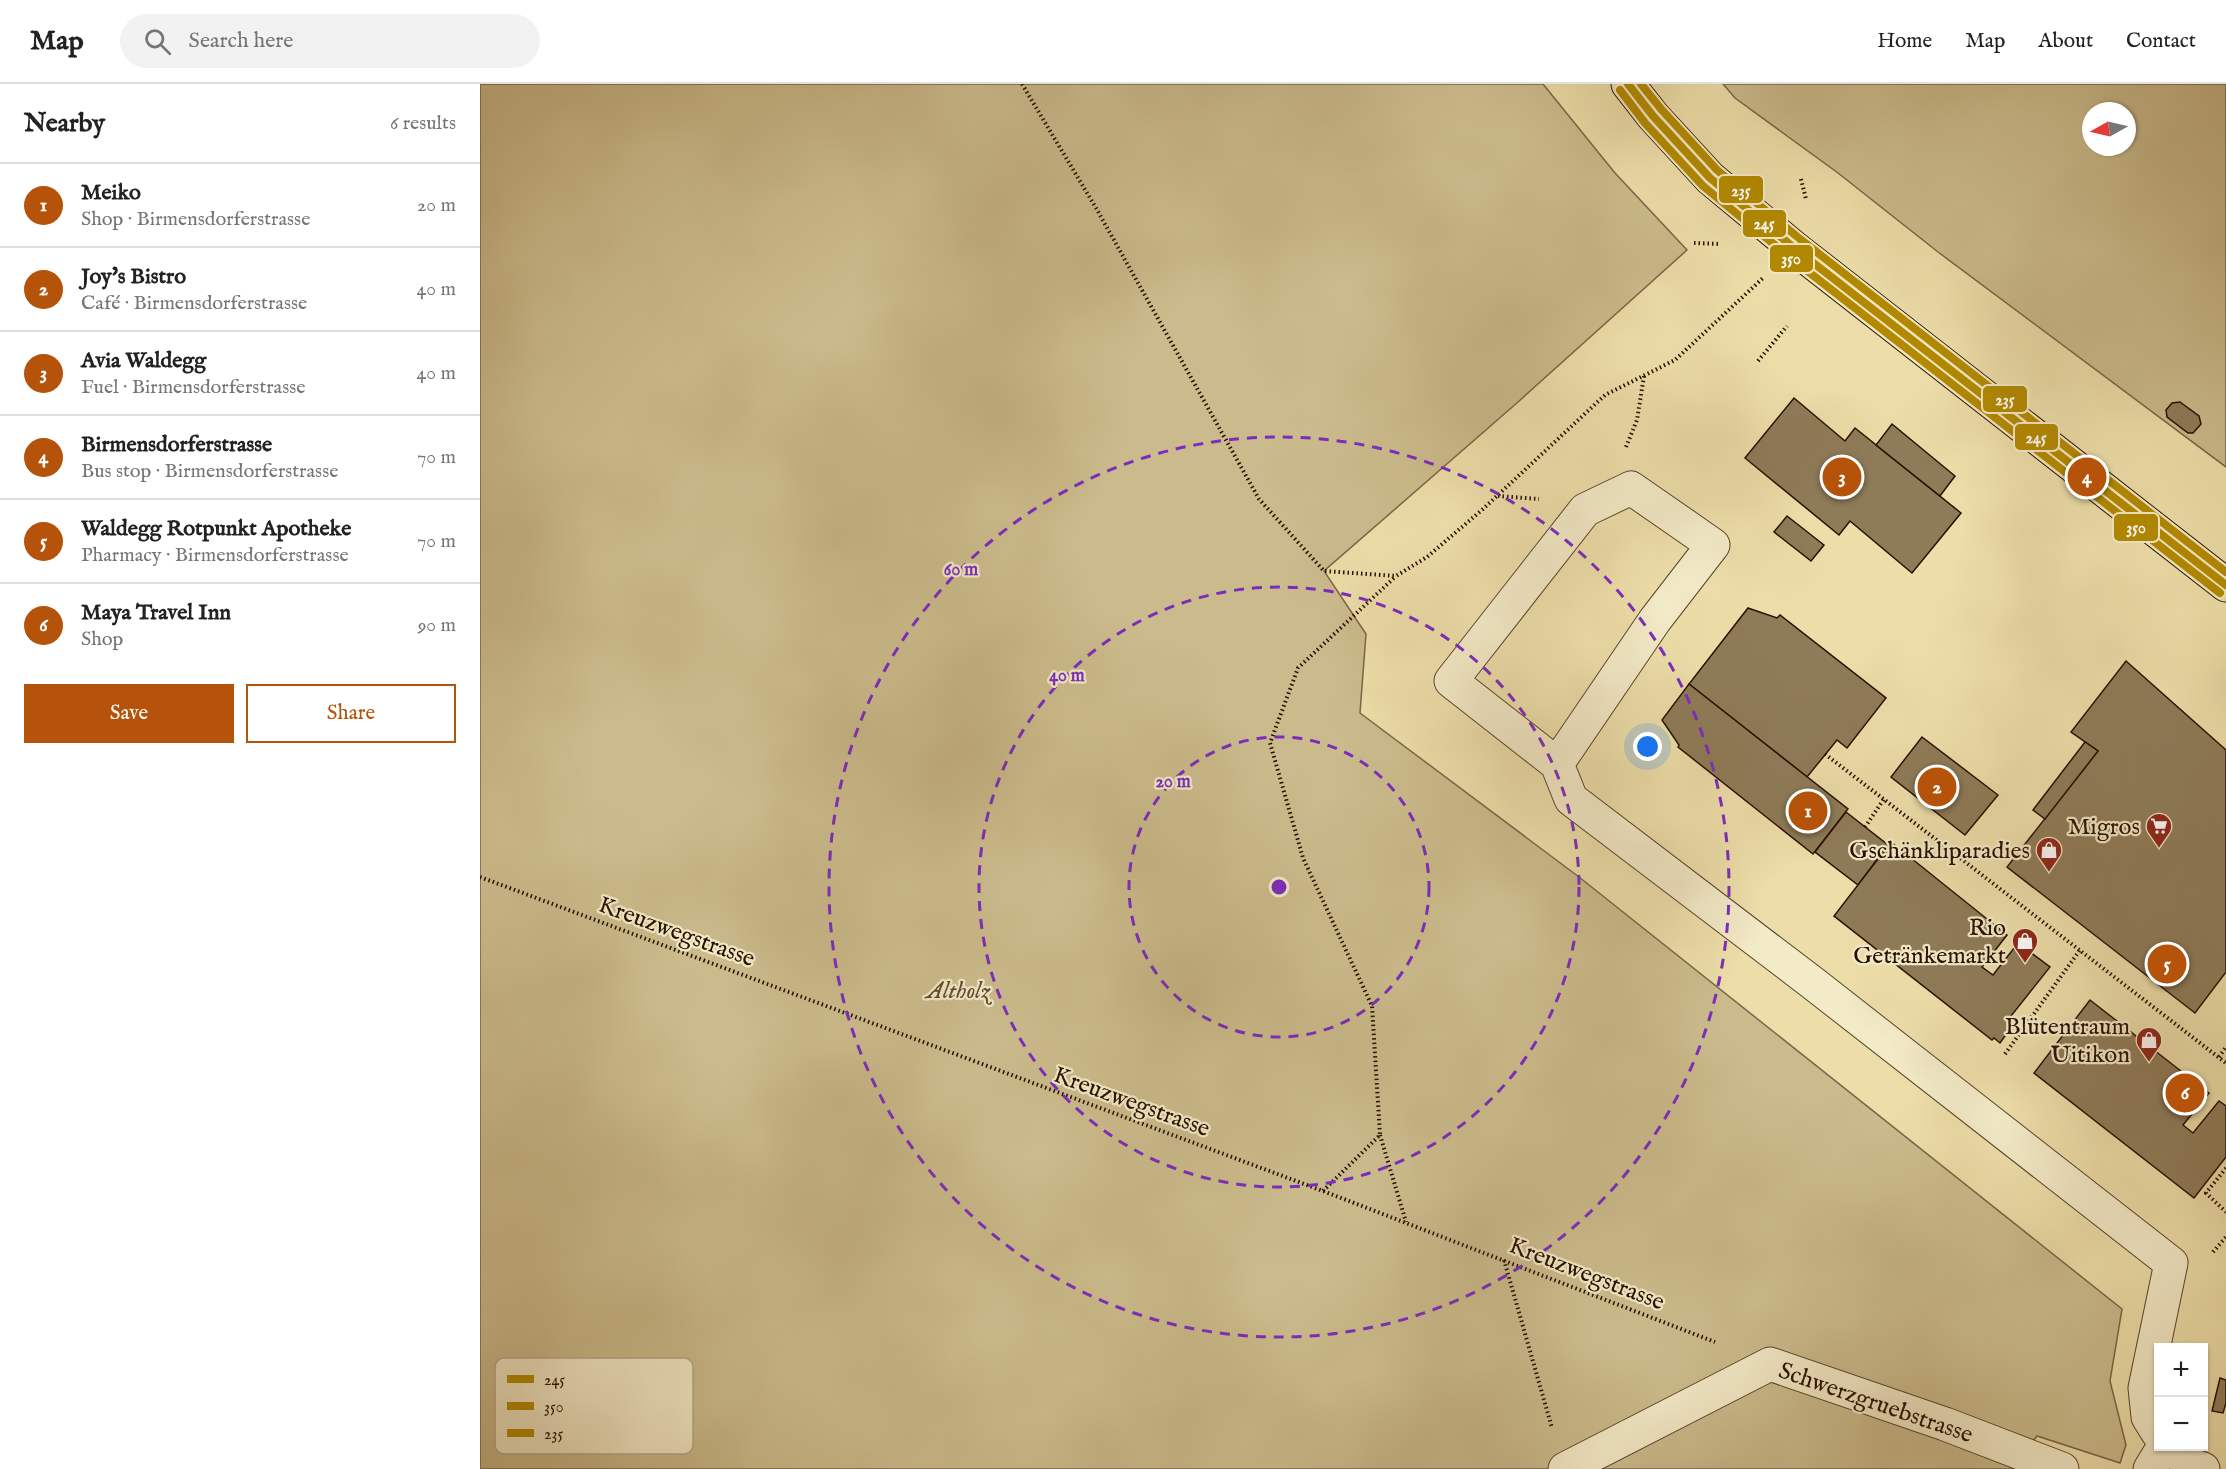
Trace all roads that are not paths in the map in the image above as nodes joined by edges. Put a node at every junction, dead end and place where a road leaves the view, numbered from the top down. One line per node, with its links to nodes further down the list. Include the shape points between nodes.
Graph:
1 (1628, 84): 2 (main road, via 1710,178 1793,248)
2 (2226, 585)
3 (1557, 765): 3 (lane, via 1451,681 1585,510 1631,488 1713,545 1656,620); 4 (lane, via 1571,799 2171,1263 2145,1388 2148,1416)
4 (2154, 1426)
5 (2161, 1451): 9 (lane)
6 (2174, 1451): 10 (lane)
7 (1565, 1469): 8 (lane, Schwerzgruebstrasse, via 1770,1364)
8 (2062, 1469)
9 (2150, 1469)
10 (2203, 1469)

